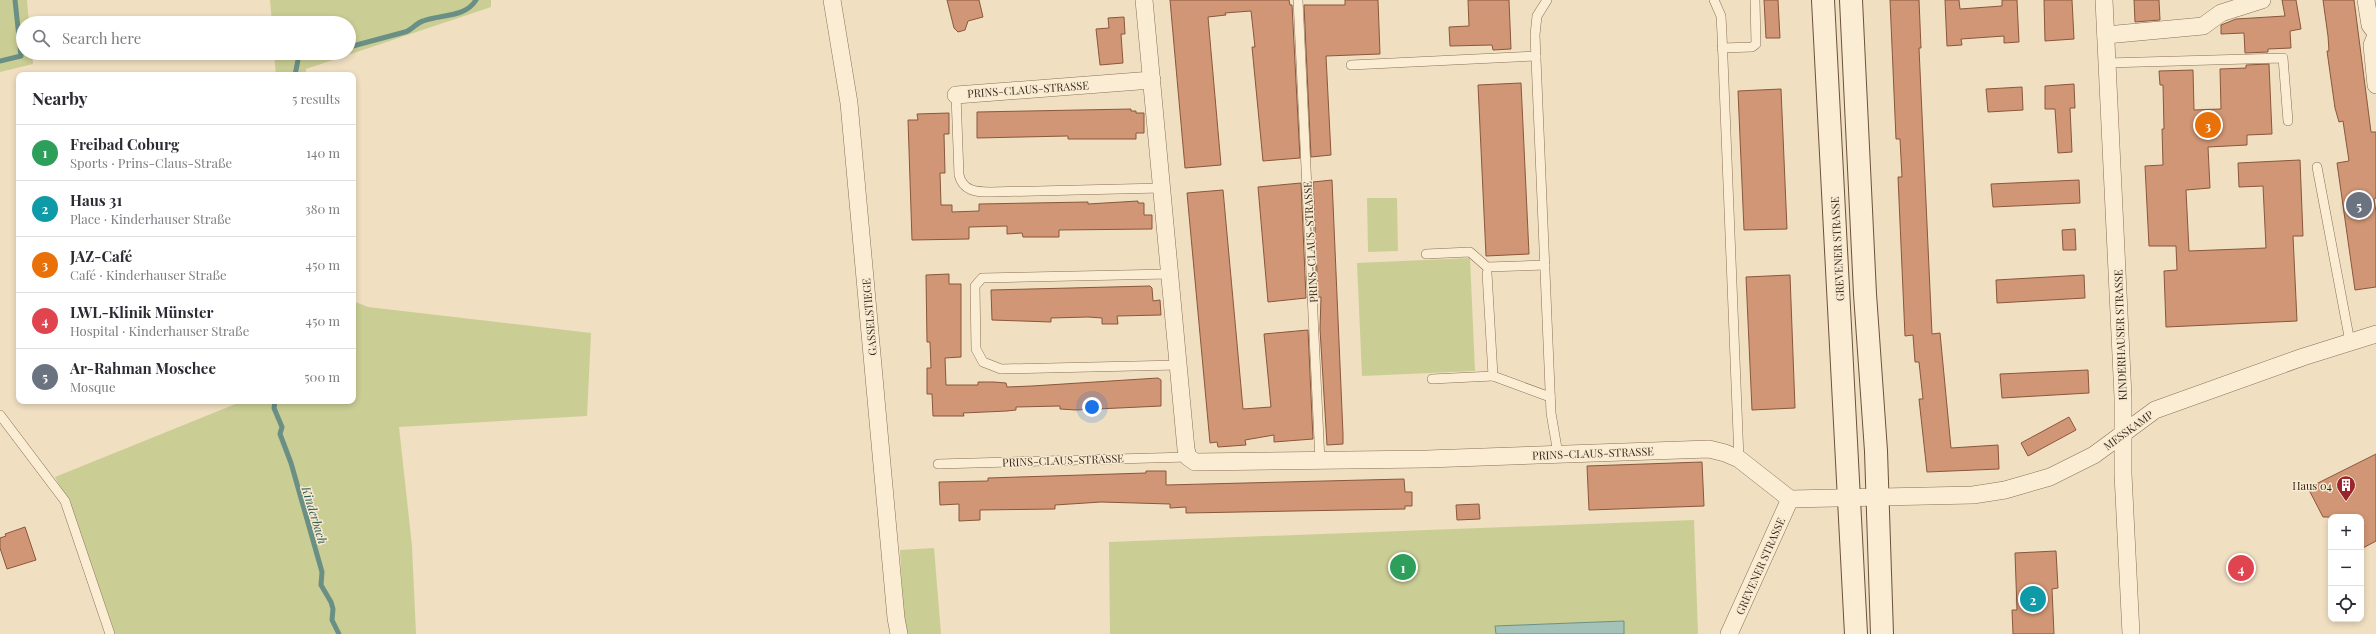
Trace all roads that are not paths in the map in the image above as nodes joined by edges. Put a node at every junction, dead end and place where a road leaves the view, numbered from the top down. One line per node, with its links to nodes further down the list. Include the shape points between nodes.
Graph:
1 (832, 0): 45 (street, GASSELSTIEGE, via 849,103)
2 (1144, 0): 18 (street)
3 (1298, 0): 39 (lane, PRINS-CLAUS-STRASSE)
4 (1547, 0): 15 (lane, via 1539,11 1536,22)
5 (1714, 0): 14 (lane, via 1721,16)
6 (1755, 0): 14 (lane, via 1756,44 1752,47)
7 (1823, 0): 43 (main road, GREVENER STRASSE)
8 (1851, 0): 41 (main road)
9 (2104, 0): 12 (street, KINDERHAUSER STRASSE)
10 (2262, 0): 12 (street, via 2221,13 2203,26)
11 (2366, 0): 13 (street, via 2370,25)
12 (2106, 35): 16 (street, KINDERHAUSER STRASSE)
13 (2376, 35): 19 (street, via 2372,45)
14 (1722, 48): 38 (lane)
15 (1536, 56): 17 (lane); 25 (lane)
16 (2107, 63): 21 (lane, via 2282,58); 35 (street, KINDERHAUSER STRASSE, via 2123,397)
17 (1351, 65)
18 (1152, 80): 20 (street, PRINS-CLAUS-STRASSE); 23 (street)
19 (2376, 85)
20 (956, 94): 23 (lane, PRINS-CLAUS-STRASSE, via 959,175 962,184 970,190 990,192)
21 (2288, 121)
22 (2317, 167): 29 (lane)
23 (1162, 188): 27 (street)
24 (1432, 256): 25 (lane, via 1470,252 1487,267)
25 (1545, 265): 33 (lane)
26 (1487, 273): 31 (lane)
27 (1169, 274): 30 (street); 30 (lane, via 982,278 975,286 976,349 983,362 1001,369)
28 (2376, 334): 29 (street, MESSKAMP)
29 (2350, 342): 35 (street, MESSKAMP, via 2155,410)
30 (1178, 365): 37 (street)
31 (1493, 376): 32 (lane, via 1457,374); 33 (lane)
32 (1432, 379)
33 (1550, 397): 36 (lane)
34 (0, 415): 44 (lane, via 65,501)
35 (2122, 434): 41 (street, MESSKAMP, via 2094,455 2031,484 1973,495); 49 (street, KINDERHAUSER STRASSE)
36 (1558, 454): 38 (street, PRINS-CLAUS-STRASSE, via 1709,449); 39 (street, PRINS-CLAUS-STRASSE)
37 (1188, 457): 39 (street, PRINS-CLAUS-STRASSE, via 1195,462 1205,463); 40 (lane, PRINS-CLAUS-STRASSE)
38 (1740, 459): 42 (street, PRINS-CLAUS-STRASSE)
39 (1320, 461)
40 (938, 464)
41 (1877, 498): 43 (street); 48 (main road)
42 (1790, 499): 43 (street); 46 (street, GREVENER STRASSE)
43 (1850, 499): 47 (main road, GREVENER STRASSE)
44 (110, 634)
45 (899, 634)
46 (1730, 634)
47 (1856, 634)
48 (1882, 634)
49 (2132, 634)

